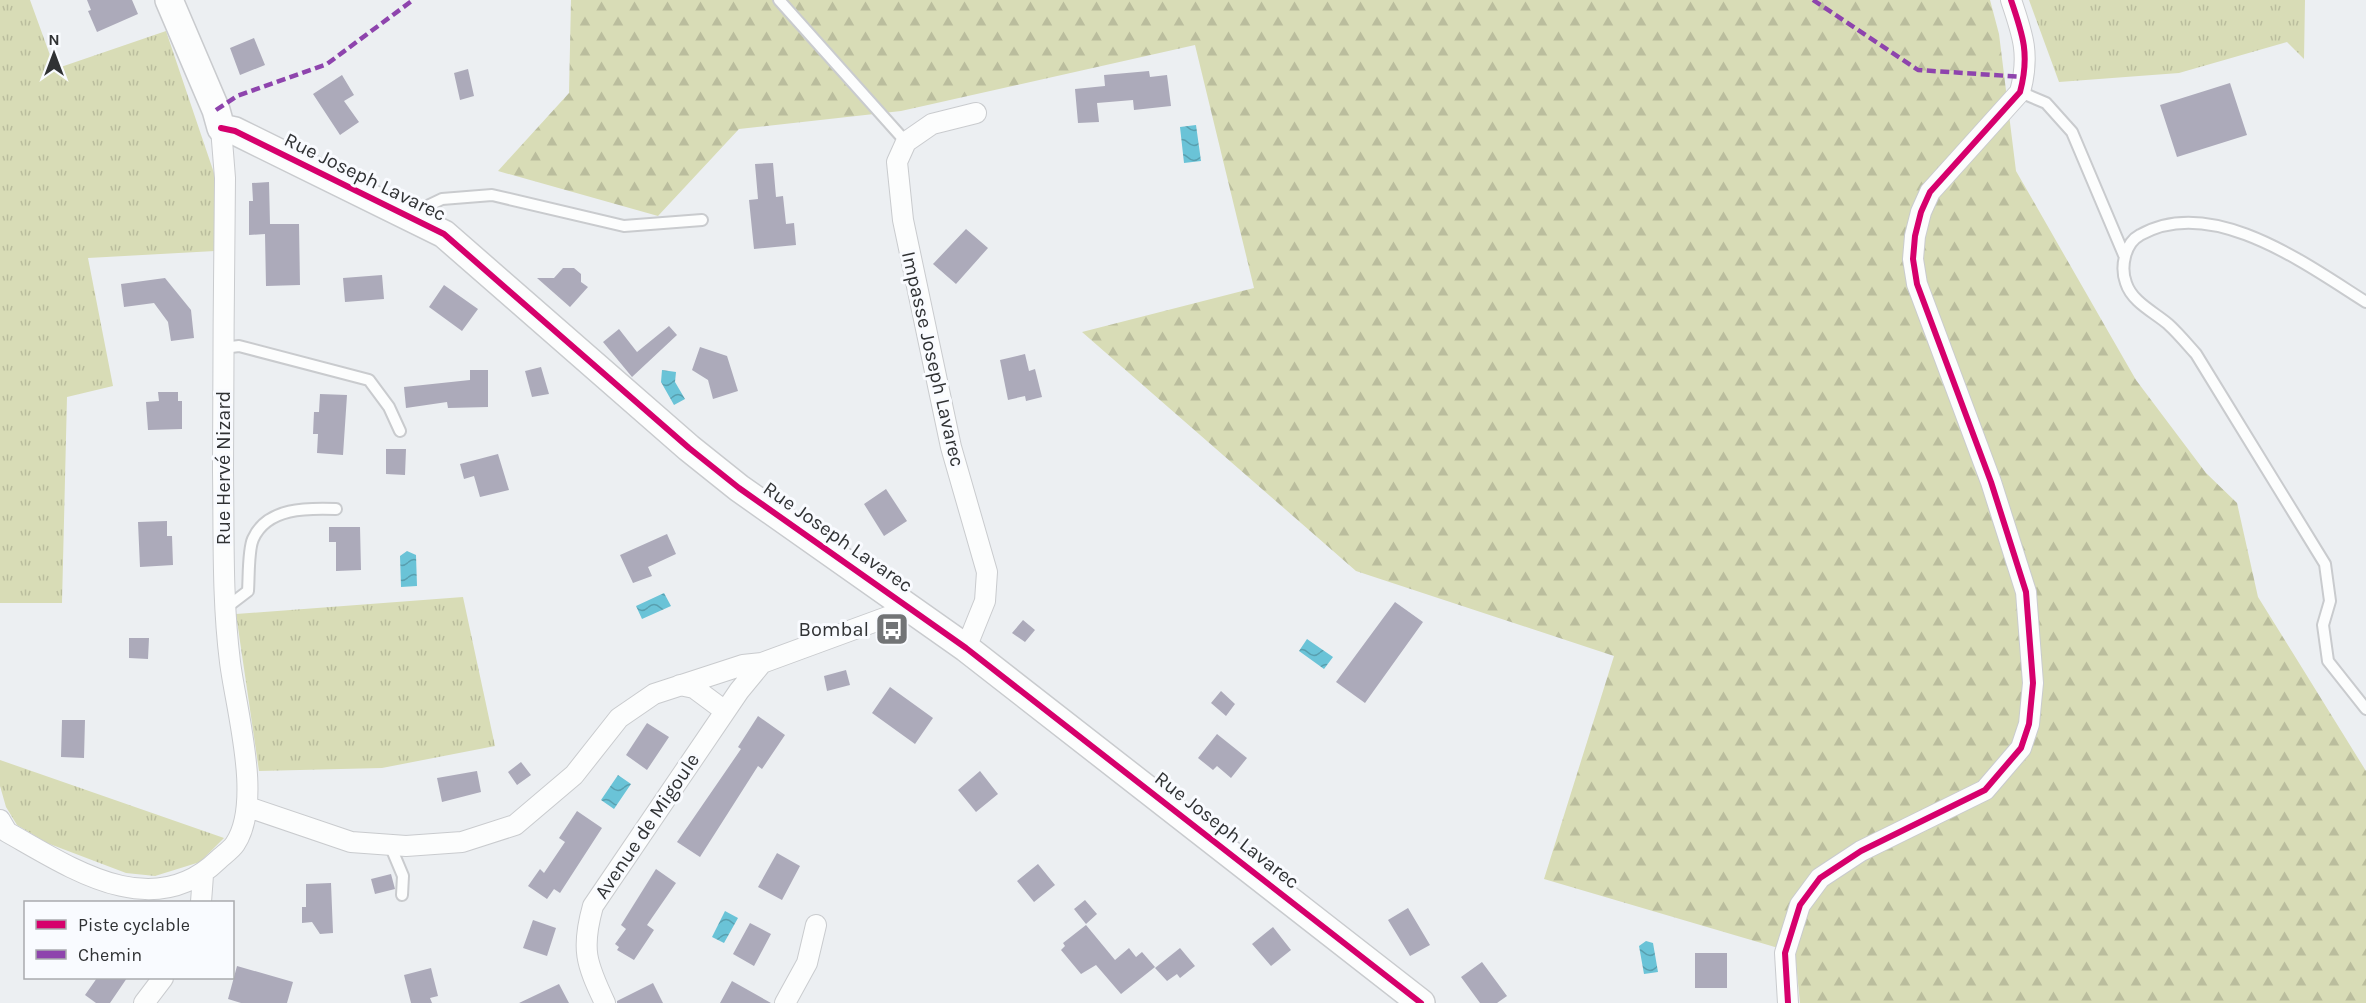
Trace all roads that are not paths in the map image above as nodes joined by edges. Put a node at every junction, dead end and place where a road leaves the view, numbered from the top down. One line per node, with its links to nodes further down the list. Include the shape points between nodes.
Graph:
1 (169, 0): 6 (street)
2 (779, 0): 7 (lane)
3 (2011, 0): 4 (street, via 2025,40)
4 (2022, 85): 10 (lane, via 2046,103 2072,132); 34 (street, via 1930,192 1917,228 1913,259 1923,305 1991,482 2026,592 2034,683 2030,724 2021,748 1984,790 1861,851 1820,878 1800,905 1785,953)
5 (976, 113): 7 (street, via 932,124)
6 (221, 128): 8 (street, Rue Joseph Lavarec, via 235,131); 12 (street, Rue Hervé Nizard, via 225,178)
7 (906, 142): 17 (street, Impasse Joseph Lavarec, via 897,162 903,220 951,447 987,572 985,601)
8 (413, 219): 9 (lane, via 417,211 442,199 492,195 624,226); 15 (street, Rue Joseph Lavarec, via 444,234 739,488)
9 (702, 220)
10 (2124, 255): 11 (lane, via 2133,239 2161,225 2207,224 2235,230 2292,256); 20 (lane, via 2126,284 2142,305 2169,325 2196,354 2325,564 2330,601 2323,625 2328,662)
11 (2366, 302)
12 (223, 348): 13 (lane, via 239,346 369,380 389,407); 16 (street, Rue Hervé Nizard)
13 (400, 431)
14 (336, 509): 16 (lane, via 303,508 270,519 253,539 248,591)
15 (906, 604): 17 (street, Rue Joseph Lavarec); 18 (street, via 890,616)
16 (227, 607): 22 (street, Rue Hervé Nizard)
17 (966, 648): 33 (street, Rue Joseph Lavarec)
18 (762, 663): 19 (street); 21 (street, Avenue de Migoule)
19 (680, 685): 21 (street, via 694,688); 24 (street, via 654,694 619,718 574,775 515,825 462,842)
20 (2366, 710)
21 (725, 711): 31 (street, Avenue de Migoule, via 593,906 585,934 588,969)
22 (248, 807): 24 (street, via 351,842); 25 (street, via 235,844)
23 (0, 820): 25 (street, via 7,832 82,875 134,890 172,887)
24 (390, 845): 26 (lane, via 403,876)
25 (203, 875): 27 (street)
26 (402, 895)
27 (201, 901)
28 (816, 925): 32 (street, via 807,963)
29 (162, 979): 30 (street)
30 (144, 1003)
31 (605, 1003)
32 (785, 1003)
33 (1421, 1003)
34 (1788, 1003)

